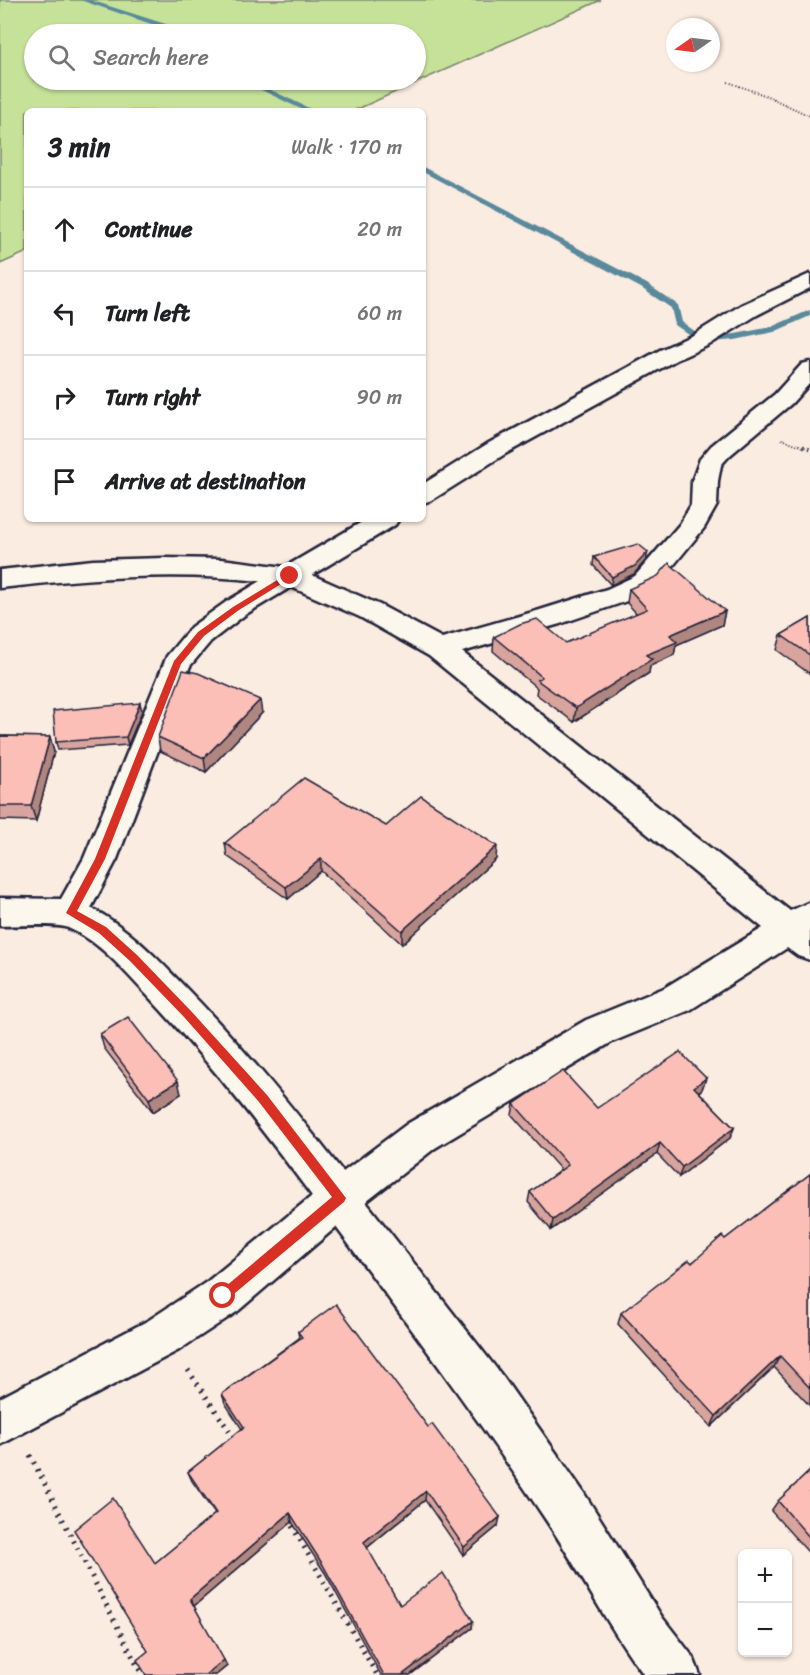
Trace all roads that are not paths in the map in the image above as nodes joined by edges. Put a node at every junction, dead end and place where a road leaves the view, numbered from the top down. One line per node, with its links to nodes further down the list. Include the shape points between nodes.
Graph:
1 (809, 281): 3 (street, via 496,449)
2 (810, 369): 7 (street, via 765,416 709,464 704,505 691,528 645,582 562,613)
3 (426, 493)
4 (381, 522): 5 (street)
5 (290, 576): 6 (street, via 221,568 164,567 93,569); 7 (street, via 370,611); 9 (street, via 201,634 177,663 100,859)
6 (0, 579)
7 (439, 649): 10 (street)
8 (0, 912): 9 (street)
9 (71, 913): 11 (street, via 102,930 188,1014 263,1099)
10 (803, 930): 11 (street, via 677,999 599,1031 422,1136)
11 (340, 1198): 12 (street, via 223,1296 164,1335); 13 (street, via 487,1393 644,1635)
12 (5, 1419)
13 (675, 1675)

